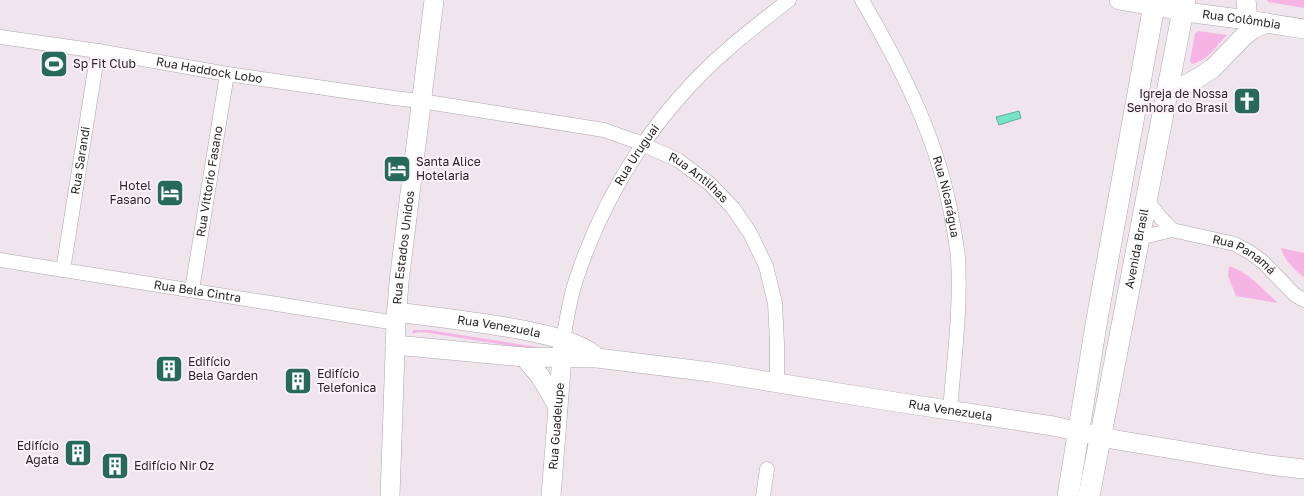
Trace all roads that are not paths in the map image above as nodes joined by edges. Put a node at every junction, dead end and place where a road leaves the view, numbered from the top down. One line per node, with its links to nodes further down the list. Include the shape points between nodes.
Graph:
1 (434, 0): 14 (street, Rua Estados Unidos)
2 (790, 0): 15 (street, Rua Uruguai, via 727,50 696,80)
3 (862, 0): 30 (street, Rua Nicarágua, via 891,50 920,111 948,194 958,256 960,298)
4 (1119, 0): 6 (street, Rua Colômbia)
5 (1246, 0): 8 (street)
6 (1155, 3): 7 (street, Rua Colômbia); 18 (main road)
7 (1184, 6): 8 (street, Rua Colômbia); 13 (main road, Avenida Brasil)
8 (1257, 21): 9 (street, Rua Colômbia); 13 (street, via 1253,29 1213,68)
9 (1304, 29)
10 (0, 37): 11 (street, Rua Haddock Lobo)
11 (98, 51): 12 (street, Rua Haddock Lobo); 21 (street, Rua Sarandi)
12 (227, 74): 14 (street, Rua Haddock Lobo); 22 (street, Rua Vittorio Fasano)
13 (1166, 95): 16 (main road, Avenida Brasil)
14 (421, 101): 15 (street, Rua Antilhas, via 604,130); 24 (street, Rua Estados Unidos)
15 (642, 145): 26 (street, Rua Uruguai, via 597,225 577,275); 28 (street, Rua Antilhas, via 678,160 710,184 733,208 750,233 766,266 775,303)
16 (1146, 199): 17 (street); 19 (main road, Avenida Brasil)
17 (1172, 230): 19 (street, Rua Panamá); 23 (street, Rua Panamá, via 1243,248)
18 (1113, 232): 19 (main road); 31 (main road)
19 (1139, 238): 32 (main road, Avenida Brasil)
20 (0, 260): 21 (street, Rua Bela Cintra)
21 (63, 270): 22 (street, Rua Bela Cintra)
22 (192, 290): 24 (street, Rua Bela Cintra)
23 (1304, 300)
24 (396, 317): 25 (street, Rua Estados Unidos); 26 (street, Rua Venezuela, via 486,323 544,334)
25 (395, 345): 27 (street, Rua Venezuela); 35 (street, Rua Estados Unidos)
26 (562, 348): 27 (street, Rua Venezuela); 28 (street, Rua Venezuela, via 590,352 597,358 702,370); 29 (street, Rua Guadelupe)
27 (524, 357): 29 (street)
28 (777, 383): 30 (street, Rua Venezuela)
29 (557, 405): 36 (street, Rua Guadelupe)
30 (950, 410): 31 (street, Rua Venezuela)
31 (1079, 433): 32 (street, Rua Venezuela); 38 (main road)
32 (1100, 438): 34 (street, Rua Venezuela); 39 (main road, Avenida Brasil)
33 (768, 468): 37 (street)
34 (1304, 469)
35 (390, 496)
36 (551, 496)
37 (763, 496)
38 (1068, 496)
39 (1089, 496)

